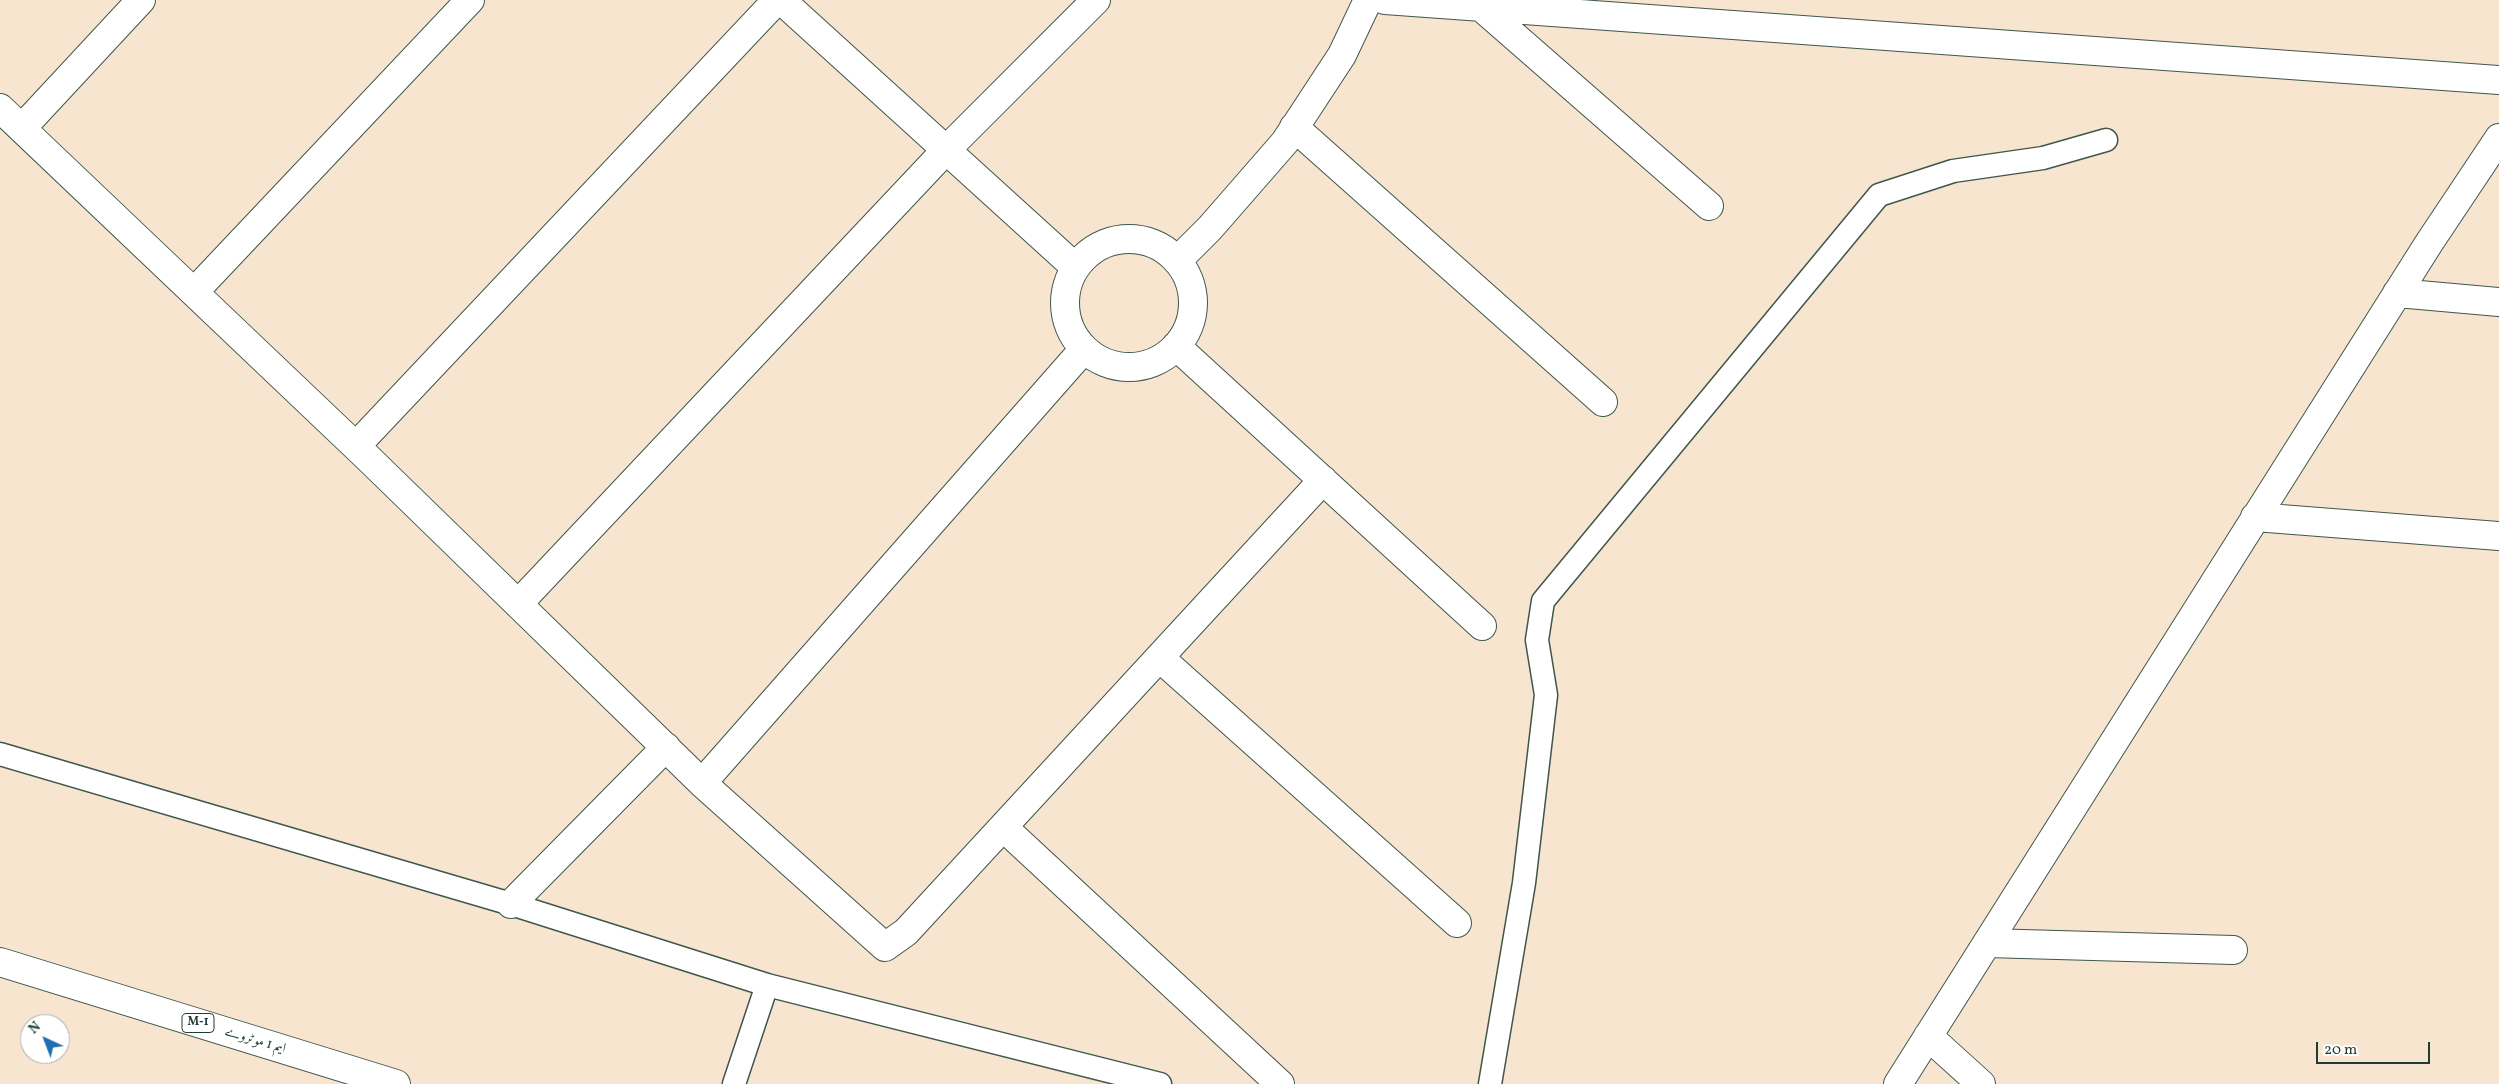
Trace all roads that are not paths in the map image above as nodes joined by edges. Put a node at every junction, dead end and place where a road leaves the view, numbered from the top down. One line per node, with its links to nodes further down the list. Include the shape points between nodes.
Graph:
1 (141, 0): 12 (main road)
2 (470, 0): 19 (main road)
3 (777, 0): 25 (main road)
4 (781, 0): 15 (main road)
5 (1096, 0): 15 (main road)
6 (1368, 0): 11 (main road, via 1342,55)
7 (1385, 0): 8 (main road)
8 (1481, 7): 9 (main road); 16 (main road)
9 (2499, 80)
10 (0, 108): 12 (main road)
11 (1294, 127): 17 (main road, via 1210,228); 24 (main road)
12 (22, 128): 19 (main road)
13 (2499, 138): 20 (main road)
14 (2106, 140): 47 (lane, via 2043,158 1953,171 1879,194 1543,601 1537,640 1546,695 1524,883)
15 (946, 150): 18 (main road); 29 (main road)
16 (1710, 206)
17 (1177, 261): 18 (main road, via 1165,249 1142,240 1116,240 1093,249); 22 (main road, via 1193,290 1193,316 1183,340)
18 (1075, 268): 23 (main road, via 1065,291 1065,316 1075,340)
19 (194, 292): 25 (main road)
20 (2397, 293): 21 (main road); 27 (main road)
21 (2499, 302)
22 (1176, 346): 23 (main road, via 1165,357 1142,367 1116,368 1093,358); 26 (main road)
23 (1084, 349): 34 (main road)
24 (1603, 402)
25 (356, 446): 29 (main road)
26 (1323, 480): 30 (main road); 31 (main road)
27 (2256, 517): 28 (main road); 38 (main road)
28 (2499, 536)
29 (518, 604): 32 (main road)
30 (1482, 626)
31 (1160, 658): 35 (main road); 37 (main road)
32 (666, 747): 34 (main road); 36 (main road)
33 (0, 754): 36 (lane)
34 (702, 783): 35 (main road, via 885,947 906,932)
35 (1003, 827): 46 (main road)
36 (511, 904): 41 (lane)
37 (1456, 923)
38 (1987, 943): 39 (main road); 42 (main road)
39 (2233, 950)
40 (0, 962): 43 (main road, ایم 1 موٹروے / M-1)
41 (768, 985): 44 (lane); 45 (lane)
42 (1928, 1036): 48 (main road); 49 (main road)
43 (396, 1084)
44 (734, 1084)
45 (1160, 1084)
46 (1280, 1084)
47 (1490, 1084)
48 (1898, 1084)
49 (1981, 1084)

